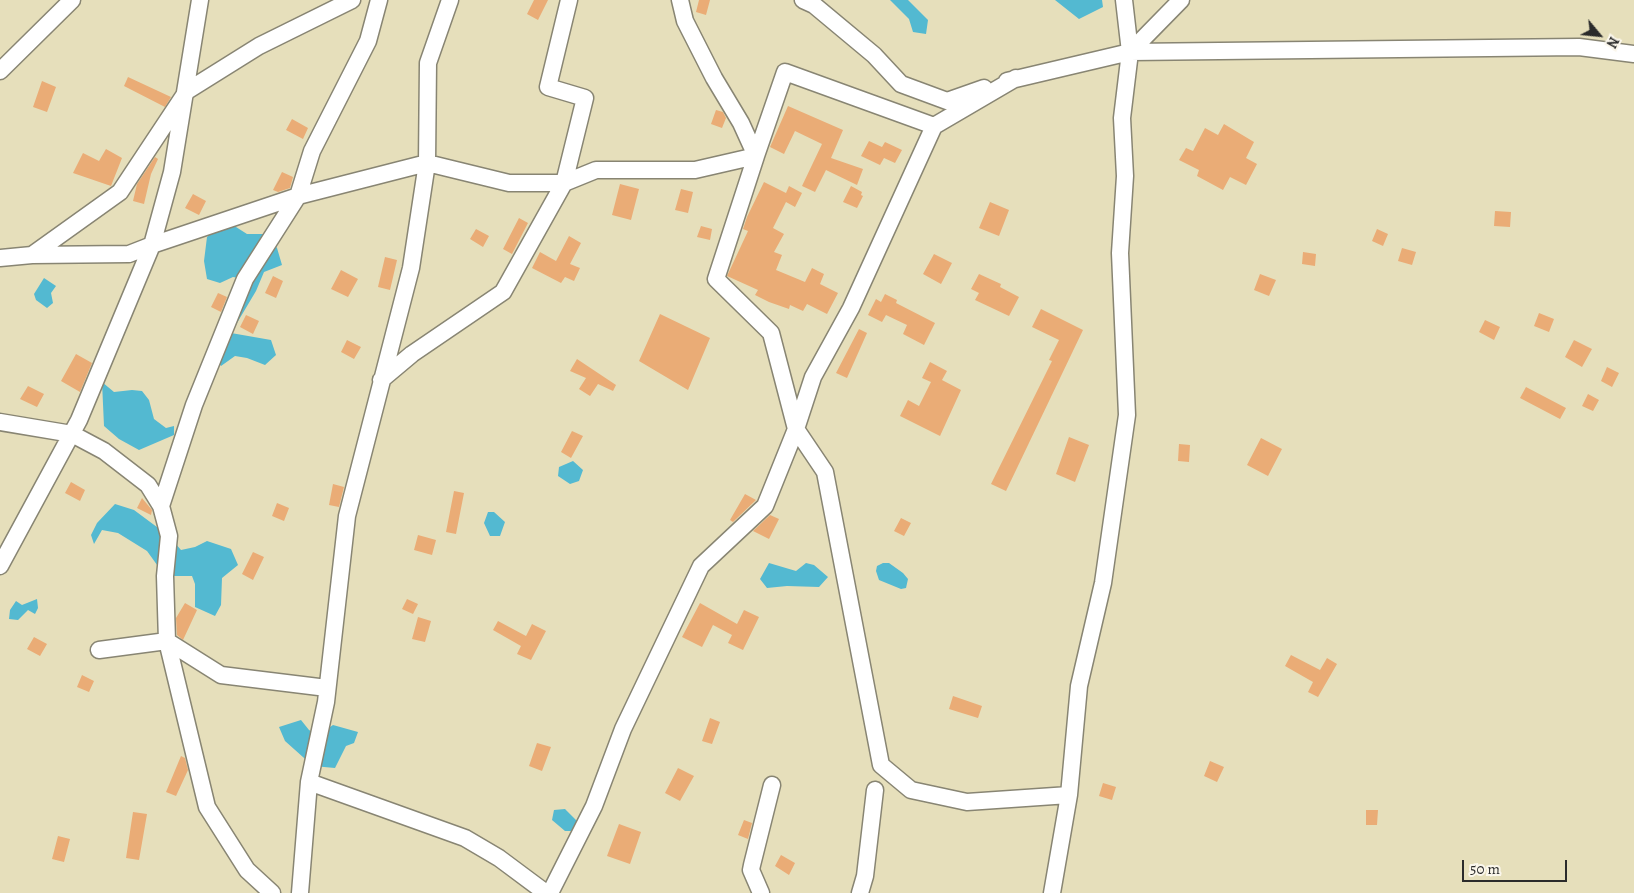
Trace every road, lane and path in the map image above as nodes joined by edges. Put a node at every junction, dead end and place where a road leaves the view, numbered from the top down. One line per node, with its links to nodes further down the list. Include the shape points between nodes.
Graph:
1 (72, 0): 13 (street)
2 (200, 0): 15 (street)
3 (352, 0): 15 (street, via 259,46)
4 (379, 0): 20 (street, via 368,41 312,151)
5 (450, 0): 18 (street, via 428,63)
6 (569, 0): 19 (street, via 548,87 585,98)
7 (680, 0): 17 (street, via 684,21 741,122)
8 (803, 0): 14 (street, via 814,5 874,55 901,84 947,101)
9 (1124, 0): 11 (street)
10 (1181, 0): 11 (street)
11 (1130, 52): 12 (street, via 1579,47); 14 (street); 36 (street, via 1122,118 1125,176 1120,254 1127,415 1103,583 1080,686)
12 (1634, 54)
13 (0, 70)
14 (1016, 78): 16 (street)
15 (187, 91): 21 (street, via 172,172); 22 (street, via 120,192)
16 (934, 126): 17 (street, via 785,72); 26 (street, via 851,308 814,376)
17 (756, 156): 19 (street, via 695,170 596,170); 26 (street, via 716,280 771,333)
18 (427, 163): 19 (street, via 509,183); 20 (street); 24 (street, via 411,268)
19 (564, 183): 24 (street, via 504,292 412,354)
20 (298, 196): 21 (street); 28 (street, via 246,279 194,405)
21 (152, 245): 22 (street, via 129,254); 27 (street)
22 (32, 255): 23 (street)
23 (0, 258)
24 (381, 380): 32 (street, via 347,516)
25 (0, 422): 27 (street)
26 (796, 429): 36 (street, via 825,472 881,765 911,790 967,802); 40 (street, via 765,506 701,566 623,729 594,806)
27 (72, 434): 28 (street, via 104,451 148,485); 29 (street)
28 (161, 506): 30 (street, via 169,536 165,576)
29 (0, 566)
30 (167, 641): 31 (street); 32 (street, via 221,675); 37 (street, via 207,807 247,870)
31 (99, 650)
32 (327, 688): 33 (street)
33 (309, 782): 38 (street); 39 (street, via 465,838 499,858)
34 (772, 785): 41 (street, via 751,870)
35 (875, 790): 42 (street)
36 (1069, 795): 43 (street)
37 (272, 893)
38 (300, 893)
39 (546, 893)
40 (550, 893)
41 (761, 893)
42 (860, 893)
43 (1052, 893)

